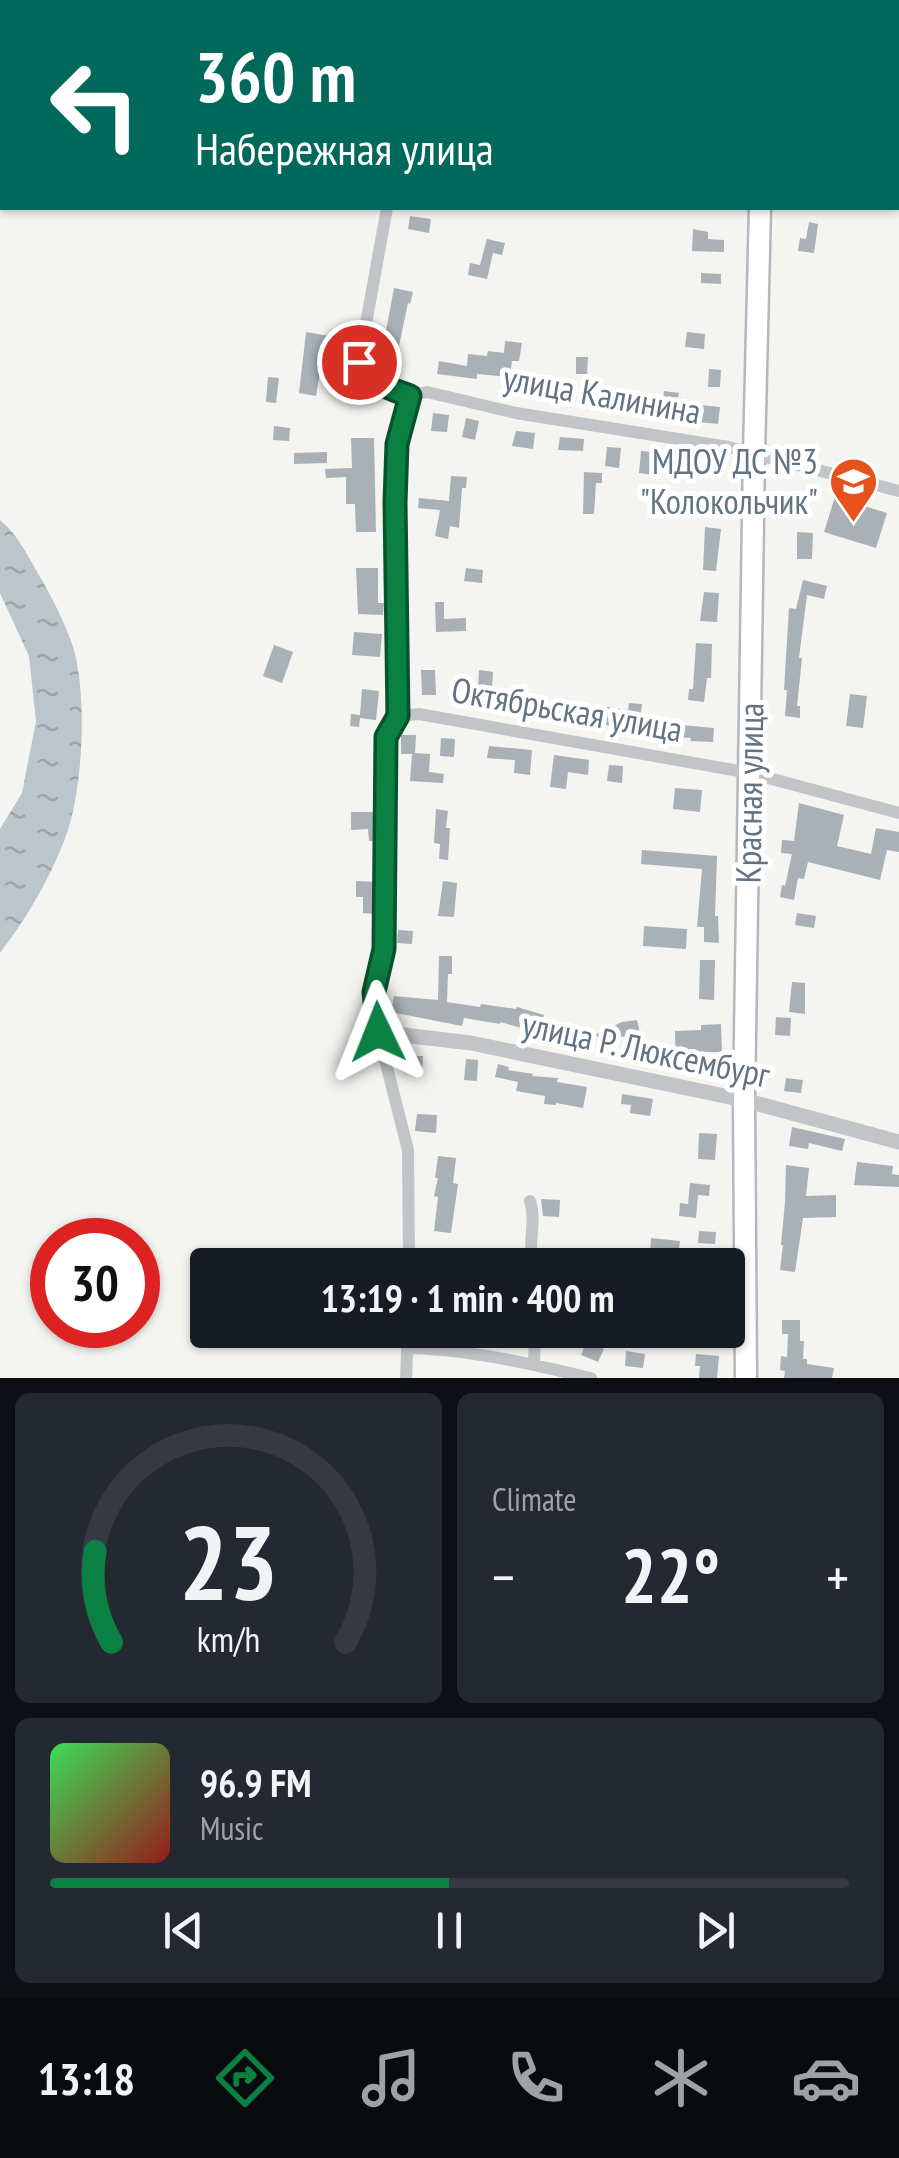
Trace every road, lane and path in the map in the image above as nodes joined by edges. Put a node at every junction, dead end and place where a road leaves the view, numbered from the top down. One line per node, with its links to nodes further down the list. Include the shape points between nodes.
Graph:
1 (387, 210): 3 (street, via 359,362 378,383)
2 (760, 210): 4 (main road, Красная улица)
3 (410, 396): 4 (street, улица Калинина, via 427,392); 6 (street, via 397,444)
4 (754, 454): 5 (street, улица Калинина); 7 (main road, Красная улица)
5 (899, 491)
6 (398, 716): 7 (street, Октябрьская улица, via 419,714); 9 (street, via 386,737 384,949 374,992)
7 (750, 773): 8 (street, Октябрьская улица); 10 (main road, Красная улица)
8 (899, 813)
9 (378, 1032): 10 (street, улица Р. Люксембург, via 471,1044); 13 (street, via 408,1150)
10 (744, 1100): 11 (street, улица Р. Люксембург); 22 (main road, Красная улица)
11 (899, 1142)
12 (530, 1201): 14 (street)
13 (409, 1248)
14 (531, 1248)
15 (407, 1348): 20 (street)
16 (437, 1348): 18 (street)
17 (534, 1348): 18 (street)
18 (534, 1364): 19 (street)
19 (547, 1373): 21 (street)
20 (406, 1378)
21 (591, 1378)
22 (746, 1378)

